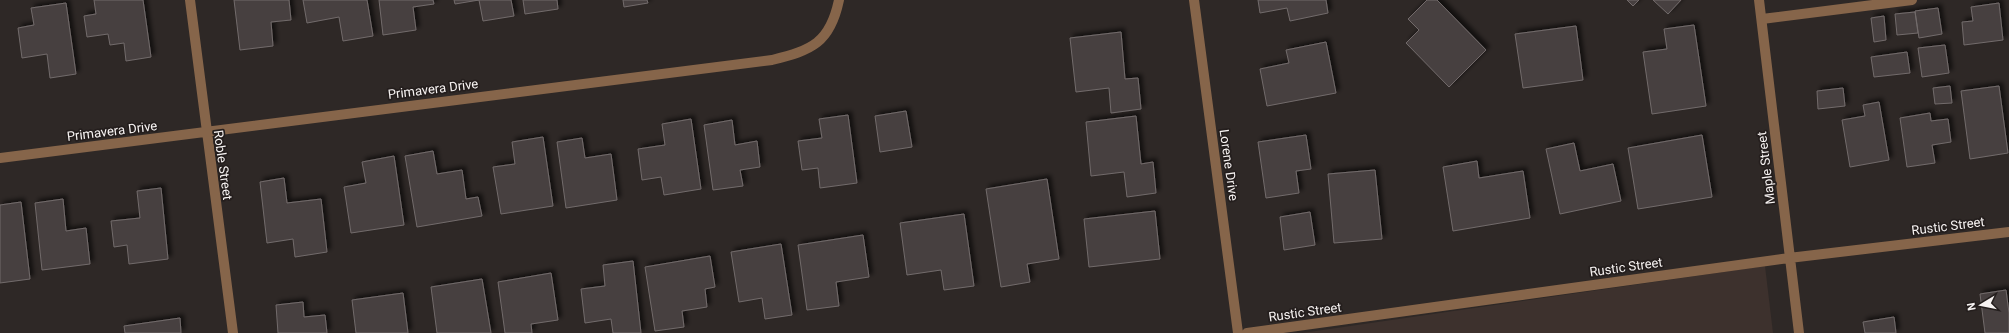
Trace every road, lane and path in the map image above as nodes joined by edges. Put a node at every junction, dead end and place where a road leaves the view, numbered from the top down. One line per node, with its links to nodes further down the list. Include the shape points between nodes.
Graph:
1 (190, 0): 7 (street, Roble Street)
2 (839, 0): 7 (street, Primavera Drive, via 835,18 827,34 810,48 772,60)
3 (1194, 0): 12 (street, Lorene Drive)
4 (1759, 0): 6 (street, Maple Street)
5 (1912, 0): 6 (street)
6 (1762, 19): 10 (street, Maple Street)
7 (206, 132): 8 (street, Primavera Drive); 11 (street, Roble Street)
8 (0, 158)
9 (2009, 232): 10 (street, Rustic Street)
10 (1790, 258): 13 (street, Rustic Street); 14 (street, Maple Street)
11 (233, 333)
12 (1238, 333)
13 (1247, 333)
14 (1799, 333)

